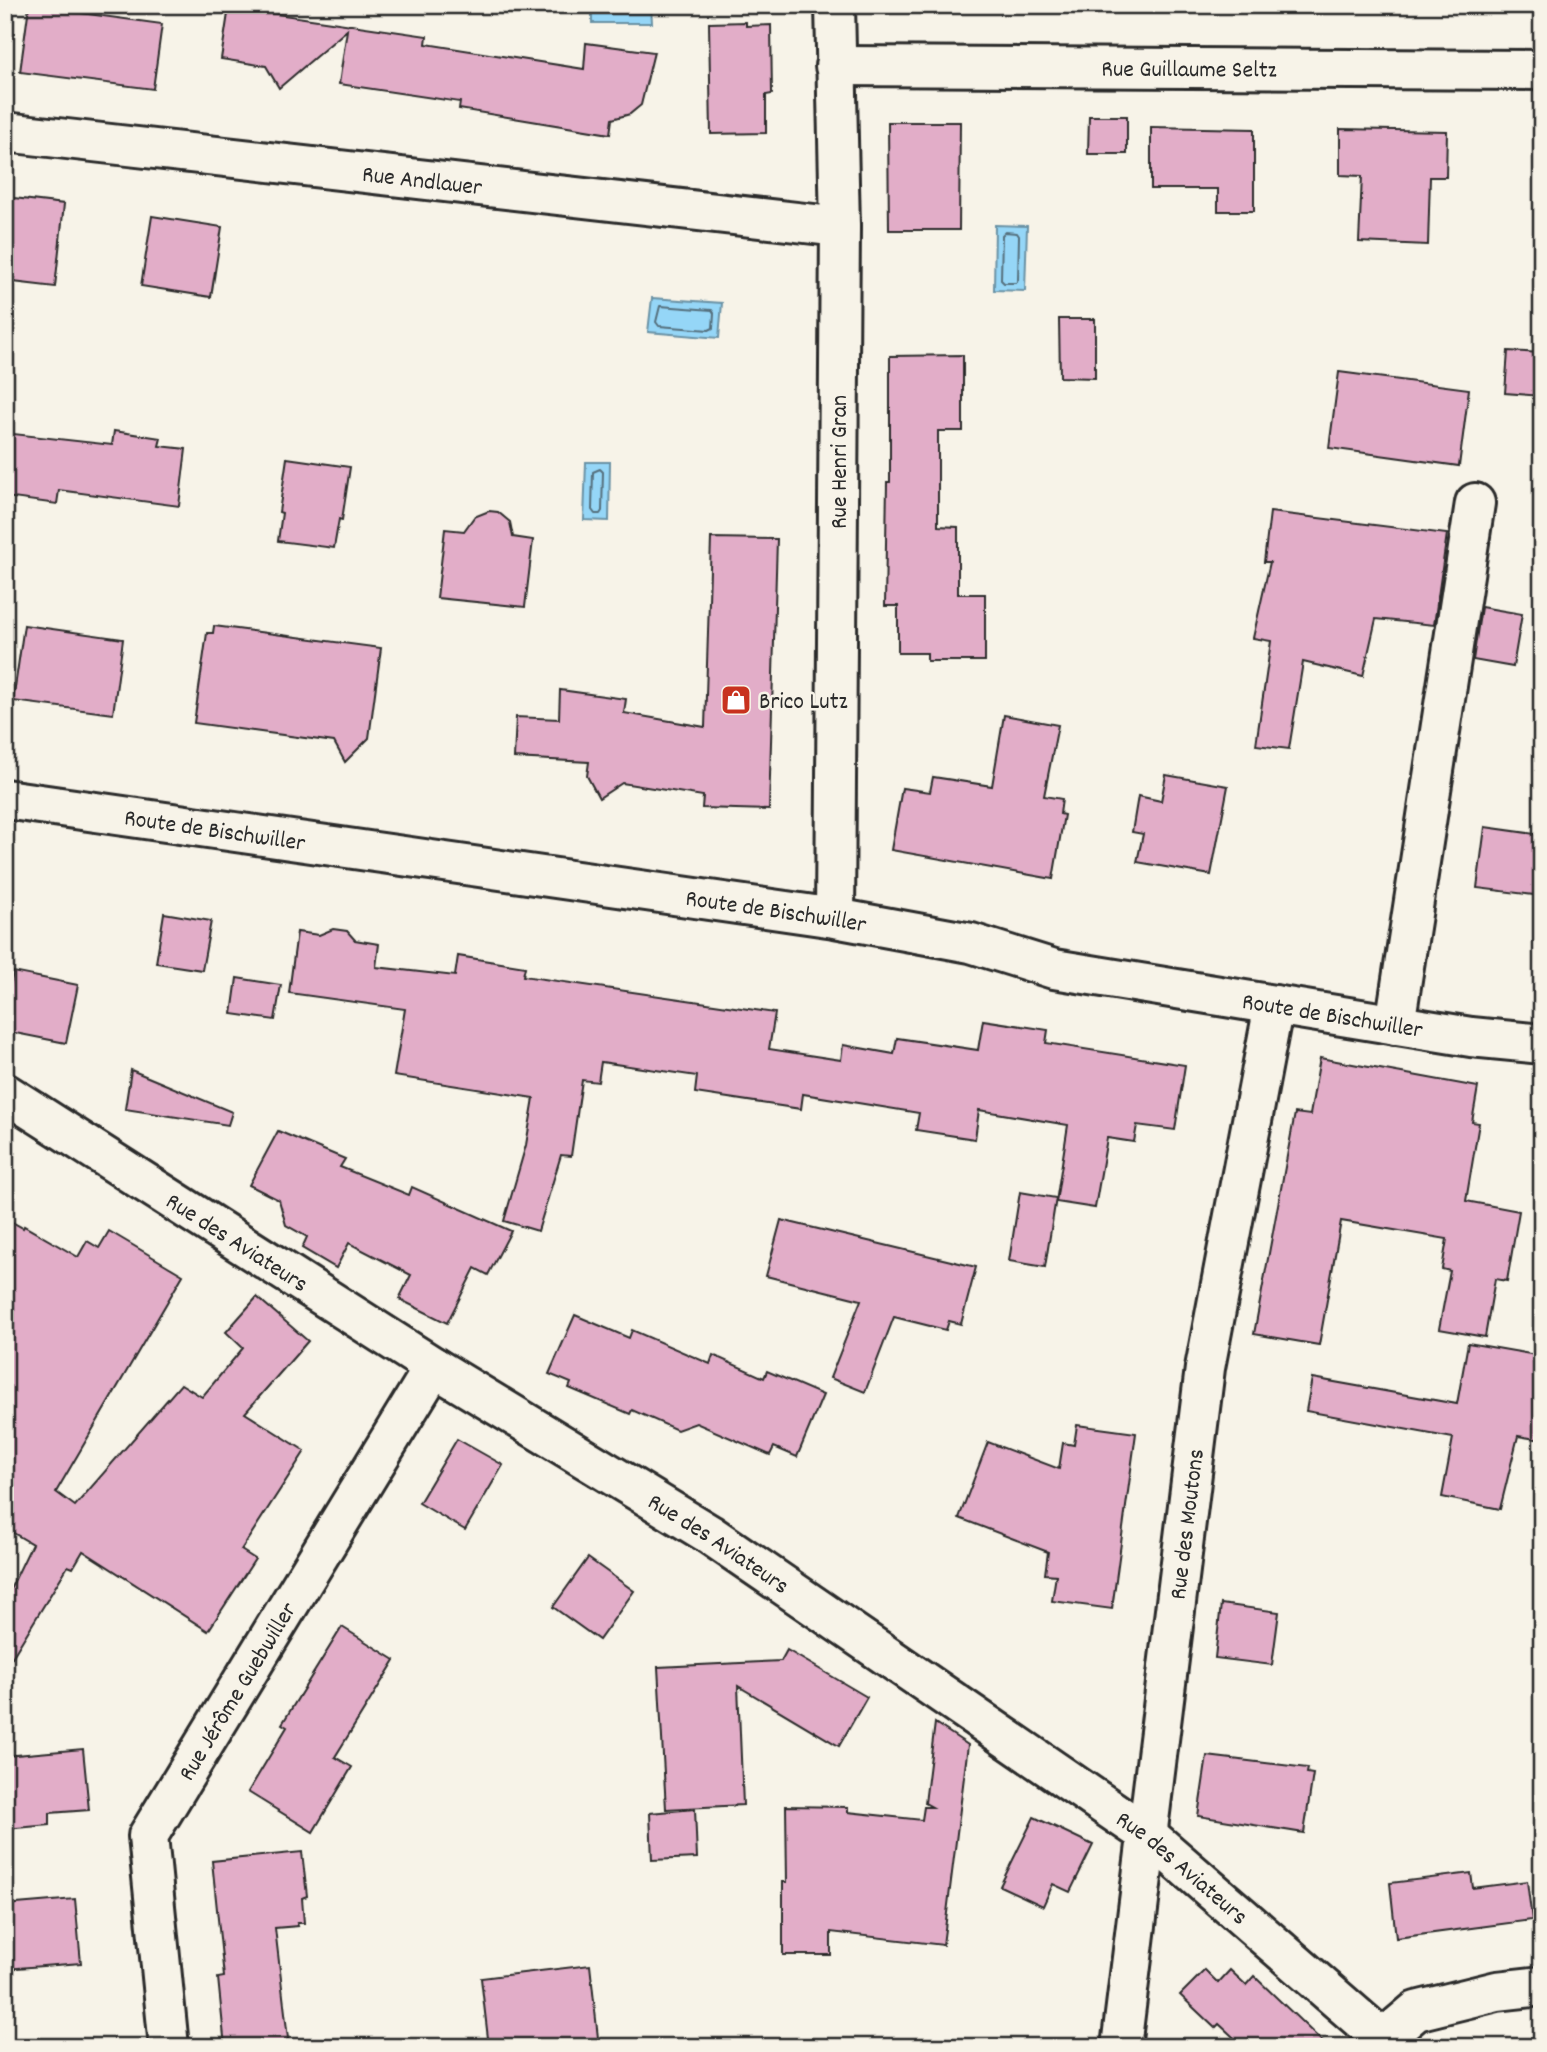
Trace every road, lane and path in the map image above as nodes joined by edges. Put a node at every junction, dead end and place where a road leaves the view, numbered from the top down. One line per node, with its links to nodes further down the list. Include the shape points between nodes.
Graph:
1 (835, 5): 2 (street, Rue Henri Gran)
2 (835, 66): 3 (street, Rue Guillaume Seltz); 5 (street, Rue Henri Gran)
3 (1542, 70)
4 (5, 132): 5 (street, Rue Andlauer)
5 (840, 227): 8 (street, Rue Henri Gran)
6 (1475, 503): 10 (street)
7 (5, 799): 8 (street, Route de Bischwiller)
8 (835, 918): 9 (street, Route de Bischwiller, via 971,943 1054,969)
9 (1274, 1005): 10 (street, Route de Bischwiller); 14 (street, Rue des Moutons, via 1205,1368)
10 (1395, 1025): 11 (street, Route de Bischwiller)
11 (1542, 1044)
12 (5, 1093): 13 (street, Rue des Aviateurs)
13 (434, 1367): 14 (street, Rue des Aviateurs, via 709,1534); 17 (street, Rue Jérôme Guebwiller, via 148,1836)
14 (1148, 1835): 16 (street, Rue des Aviateurs); 18 (street, Rue des Moutons)
15 (1542, 1986): 16 (street, via 1416,2011)
16 (1387, 2043)
17 (169, 2047)
18 (1121, 2047)

